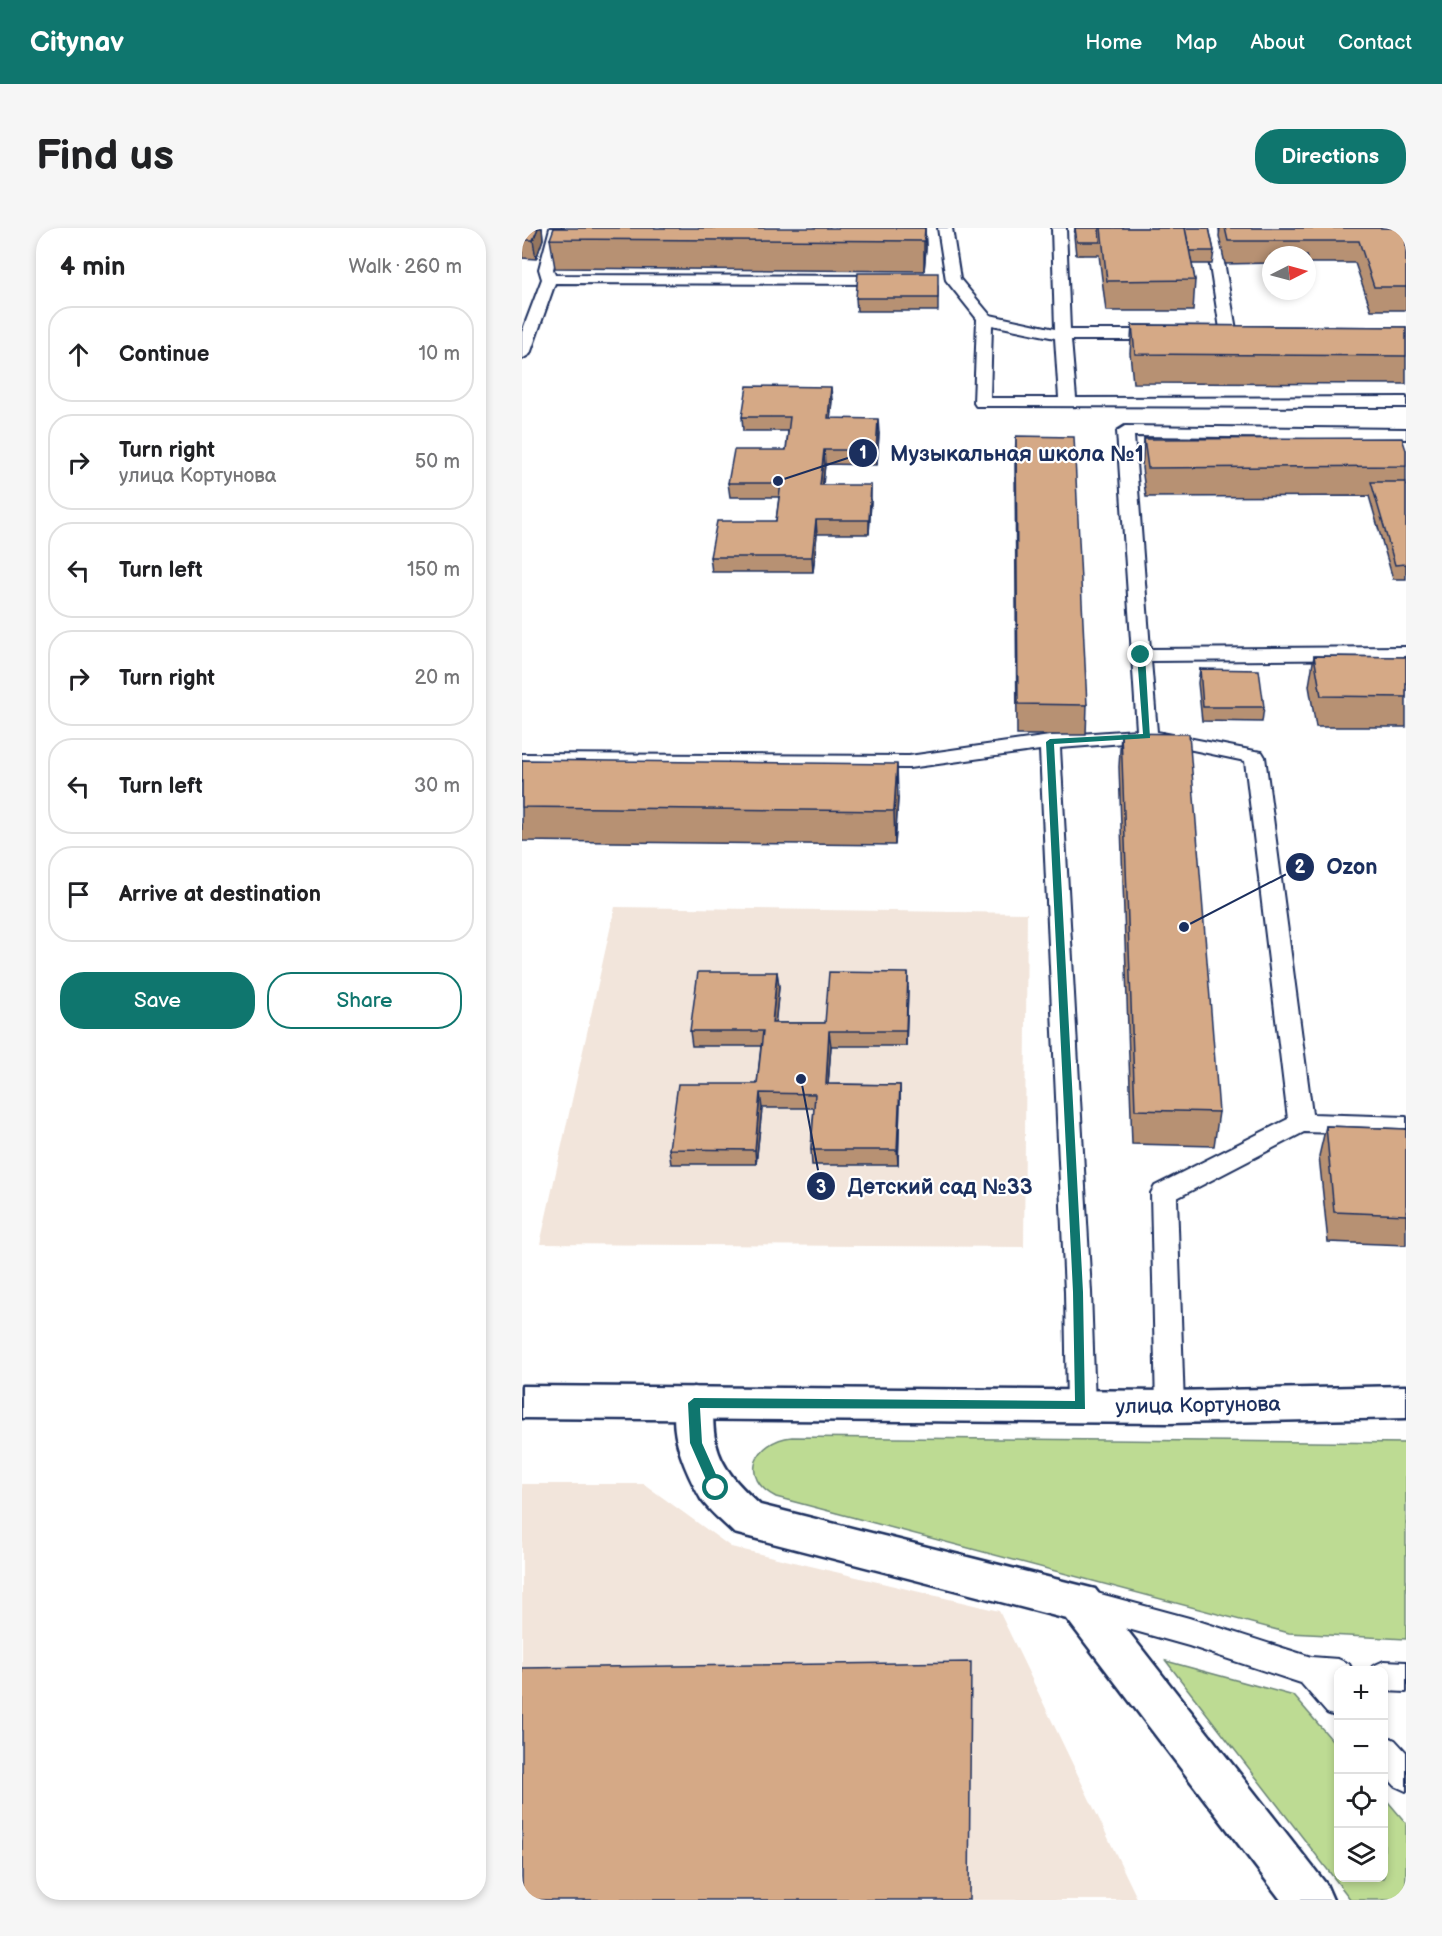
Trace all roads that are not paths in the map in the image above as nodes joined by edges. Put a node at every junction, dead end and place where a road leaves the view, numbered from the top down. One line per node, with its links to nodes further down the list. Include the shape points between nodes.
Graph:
1 (557, 228): 5 (lane, via 546,269)
2 (945, 228): 7 (lane, via 948,280)
3 (1059, 228): 8 (lane)
4 (1211, 228): 10 (lane)
5 (549, 279): 6 (lane); 11 (lane)
6 (908, 280)
7 (985, 319): 8 (lane); 12 (lane, via 982,403)
8 (1061, 335): 9 (lane); 12 (lane)
9 (1181, 335)
10 (1229, 335)
11 (522, 354)
12 (1068, 402): 13 (lane)
13 (1406, 402)
14 (1406, 434): 16 (lane, via 1125,431)
15 (1406, 654): 16 (lane)
16 (1141, 655): 17 (lane)
17 (1147, 736): 18 (lane); 20 (lane, via 1255,757)
18 (1050, 742): 19 (lane, via 909,762); 25 (lane)
19 (522, 760)
20 (1301, 1124): 21 (lane); 26 (lane, via 1164,1193)
21 (1406, 1126)
22 (522, 1402): 24 (street, улица Кортунова)
23 (1406, 1402): 26 (street, улица Кортунова)
24 (694, 1403): 25 (street, улица Кортунова); 27 (street, via 696,1443 716,1488 748,1520)
25 (1081, 1406): 26 (street, улица Кортунова)
26 (1170, 1407)
27 (1080, 1602): 28 (lane); 34 (street)
28 (1325, 1673): 31 (lane)
29 (1388, 1676): 30 (lane)
30 (1406, 1677)
31 (1334, 1693)
32 (1388, 1756): 33 (lane)
33 (1406, 1775)
34 (1310, 1900)

